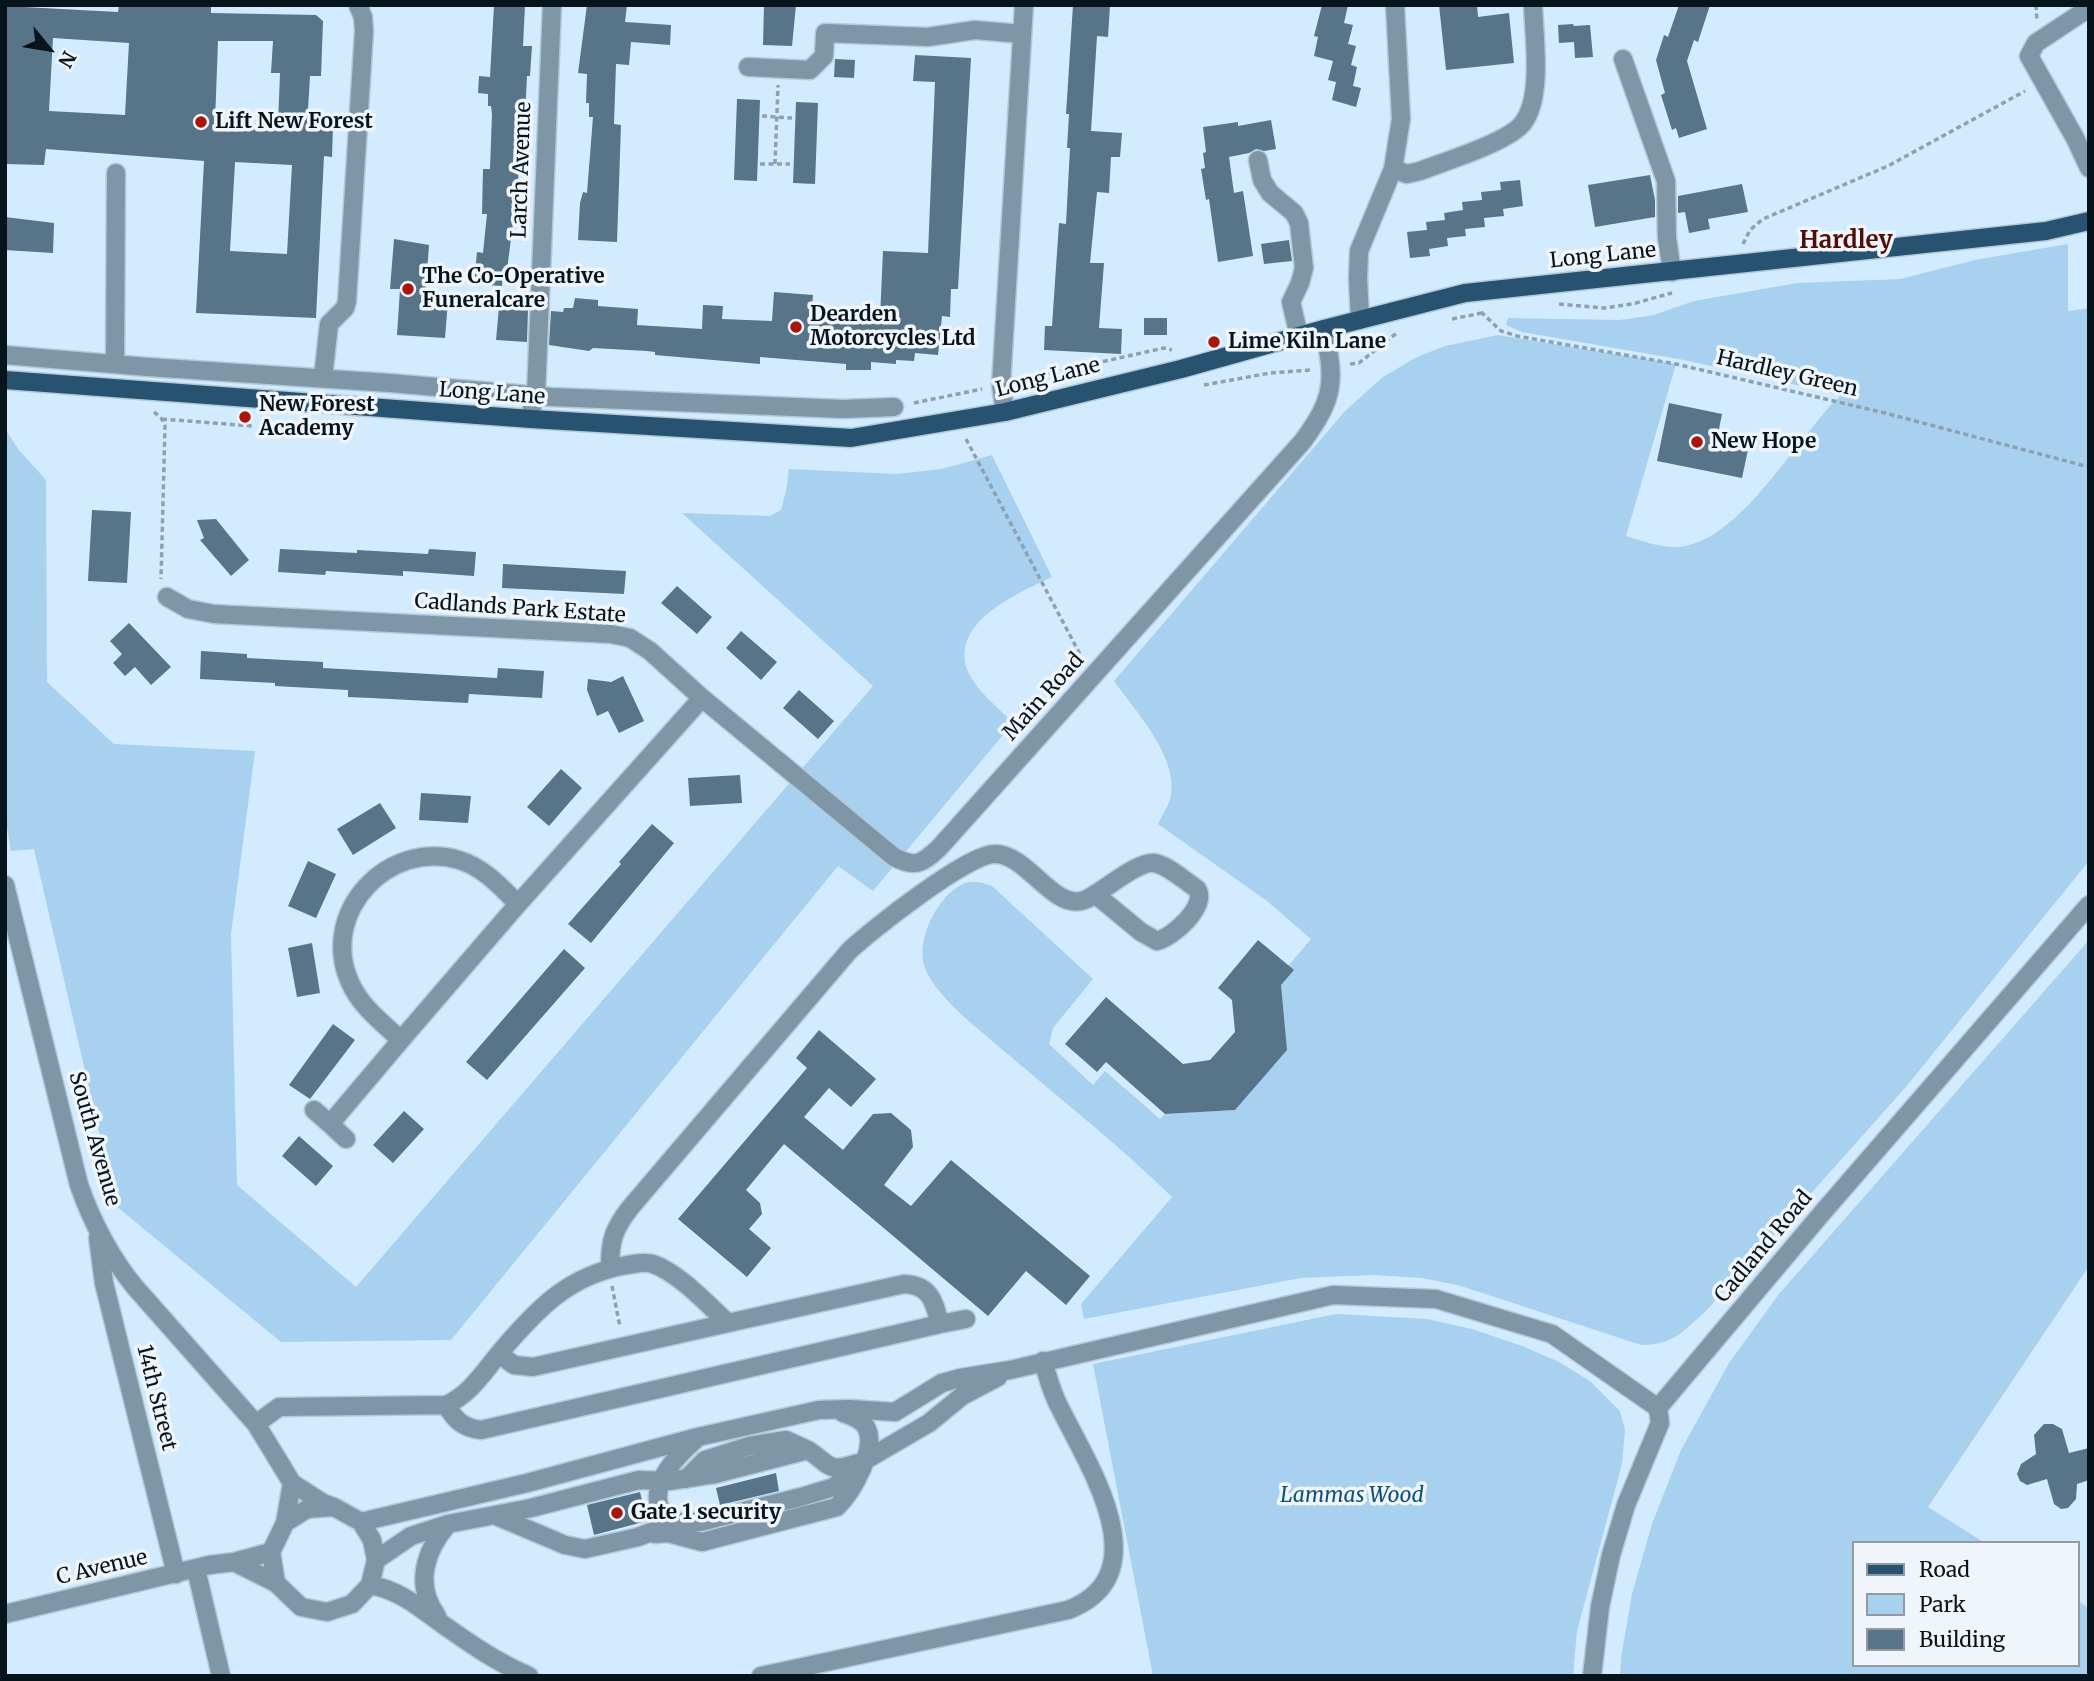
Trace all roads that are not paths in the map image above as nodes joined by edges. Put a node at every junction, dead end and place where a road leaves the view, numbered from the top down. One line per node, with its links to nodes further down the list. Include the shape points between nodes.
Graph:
1 (358, 5): 21 (street, via 364,31 347,301 329,324)
2 (552, 5): 23 (street, Larch Avenue)
3 (1024, 5): 7 (street)
4 (1395, 5): 12 (street, via 1401,119)
5 (1533, 5): 12 (street, via 1534,85 1524,123 1510,135 1420,171 1407,174)
6 (2089, 8): 11 (street, via 2036,43 2029,56)
7 (1022, 34): 9 (street, via 975,30 928,37 825,33 824,56 810,70); 25 (street, via 1001,385)
8 (1623, 60): 15 (street, via 1666,181)
9 (748, 67)
10 (1258, 160): 18 (street, via 1270,193 1297,217 1304,268 1291,302)
11 (2089, 168)
12 (1393, 169): 16 (street, via 1362,241)
13 (116, 173): 20 (street)
14 (2089, 221): 15 (main road, Long Lane, via 2046,231)
15 (1672, 272): 16 (main road, Long Lane, via 1465,293)
16 (1360, 320): 17 (main road, Long Lane)
17 (1324, 329): 18 (main road, Long Lane); 28 (street, Main Road, via 1331,385 1323,411 1287,461 939,848 921,862 912,864 894,857)
18 (1299, 336): 25 (main road, Long Lane)
19 (5, 355): 20 (street)
20 (115, 364): 21 (street)
21 (323, 378): 23 (street)
22 (5, 380): 26 (main road, Long Lane)
23 (536, 396): 24 (street, via 843,409); 26 (street, Larch Avenue)
24 (894, 407)
25 (1005, 412): 26 (main road, Long Lane, via 851,438)
26 (531, 419)
27 (167, 597): 28 (street, Cadlands Park Estate, via 188,609 214,614 621,635 650,651)
28 (702, 698): 31 (street)
29 (5, 885): 33 (street, South Avenue)
30 (1096, 894): 30 (street, via 1146,863 1155,863 1197,889 1200,902 1174,933 1157,941); 39 (street, via 1071,901 1004,855 988,854 892,915 849,951 630,1208 610,1244)
31 (518, 904): 34 (street); 34 (street, via 482,870 439,856 404,860 366,886 346,920 343,960 362,1002)
32 (2089, 905): 47 (street, Cadland Road)
33 (10, 921): 38 (street, South Avenue, via 79,1185)
34 (401, 1040): 36 (street)
35 (314, 1110): 36 (street)
36 (330, 1124): 37 (street)
37 (346, 1139)
38 (98, 1231): 49 (street, South Avenue, via 128,1278); 66 (street, 14th Street, via 104,1283)
39 (610, 1268): 41 (street, via 646,1262 654,1265); 43 (street, via 586,1277 542,1305)
40 (967, 1320): 42 (street)
41 (729, 1323): 42 (street, via 904,1284 928,1292); 43 (street, via 533,1367 514,1365)
42 (940, 1324): 46 (street, via 481,1430 464,1426)
43 (499, 1354): 46 (street, via 464,1395)
44 (1044, 1361): 45 (street); 47 (street, via 1333,1295 1436,1299 1552,1334); 71 (street, via 1055,1398 1087,1458 1108,1514 1114,1561 1105,1585 1068,1610)
45 (1010, 1370): 48 (street, via 942,1383 894,1412); 51 (street)
46 (446, 1405): 49 (street, via 279,1408)
47 (1658, 1408): 75 (street, via 1660,1423 1611,1555)
48 (830, 1409): 50 (street); 51 (street, via 865,1425 869,1446)
49 (256, 1424): 53 (street, South Avenue)
50 (698, 1437): 52 (street); 56 (street)
51 (864, 1461): 52 (street, via 831,1468 808,1450 715,1474); 57 (street, via 834,1487 700,1522); 61 (street, via 847,1497 837,1507)
52 (662, 1480): 55 (street, via 639,1480); 57 (street, via 660,1510)
53 (292, 1483): 54 (street); 58 (street)
54 (334, 1507): 56 (street); 58 (street, via 307,1509)
55 (494, 1515): 59 (street); 60 (street, via 575,1548)
56 (360, 1522): 63 (street, via 372,1539)
57 (678, 1522): 60 (street); 61 (street)
58 (285, 1523): 62 (street)
59 (448, 1524): 63 (street, via 411,1536); 70 (street, via 431,1547 423,1576 431,1608)
60 (638, 1537): 61 (street, via 668,1533)
61 (696, 1541)
62 (271, 1552): 64 (street, C Avenue); 67 (street)
63 (376, 1560): 68 (street)
64 (234, 1563): 65 (street, C Avenue); 67 (street)
65 (203, 1567): 66 (street, C Avenue); 72 (street)
66 (176, 1574): 69 (street, C Avenue)
67 (276, 1583): 68 (street, via 301,1607 327,1612 352,1604)
68 (370, 1585): 70 (street, via 389,1588)
69 (5, 1614)
70 (443, 1624): 73 (street, via 506,1667)
71 (819, 1670): 74 (street)
72 (221, 1676)
73 (529, 1676)
74 (761, 1676)
75 (1592, 1676)

